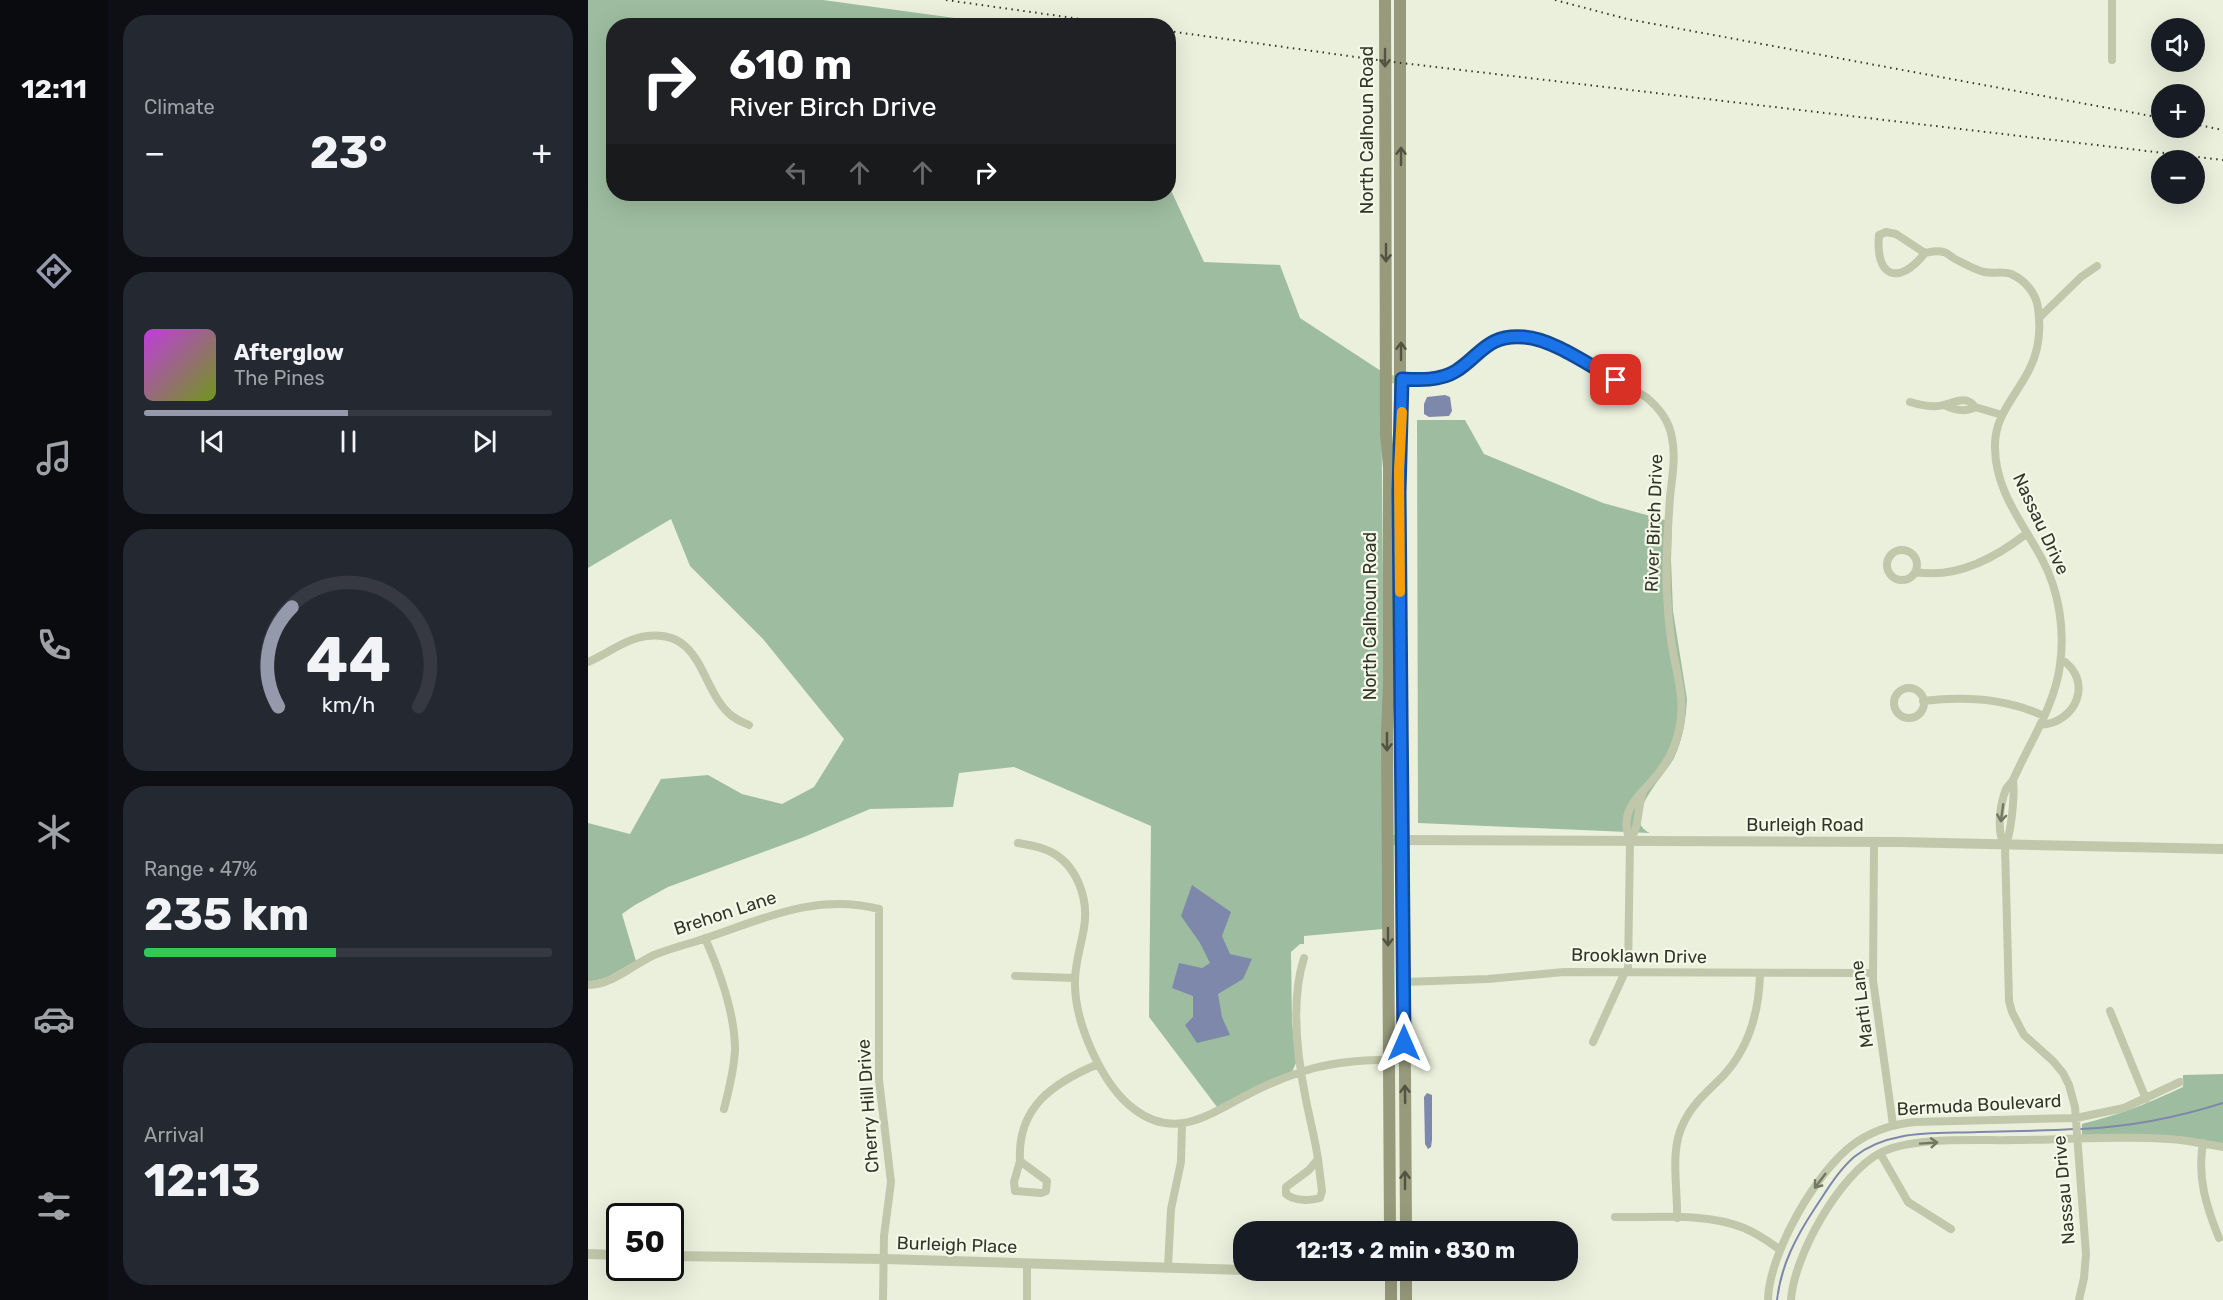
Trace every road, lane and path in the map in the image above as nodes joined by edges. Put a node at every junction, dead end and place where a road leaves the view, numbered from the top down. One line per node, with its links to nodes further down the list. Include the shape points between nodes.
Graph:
1 (1385, 0): 8 (main road, North Calhoun Road, one-way to 8)
2 (1400, 0): 9 (main road, North Calhoun Road, one-way to 2)
3 (2112, 0): 4 (street)
4 (2112, 60)
5 (1925, 253): 5 (street, via 1910,270 1893,274 1880,258 1879,236 1886,232 1896,234); 7 (street, via 1944,252 1984,272 2009,273 2019,278 2037,300)
6 (2097, 266): 7 (street)
7 (2039, 318): 11 (street, Nassau Drive, via 2034,359)
8 (1386, 379): 9 (street, River Birch Drive); 19 (main road, North Calhoun Road, one-way to 19)
9 (1402, 379): 20 (main road, North Calhoun Road, via 1399,493); 21 (street, River Birch Drive, via 1441,377 1457,370 1488,344 1524,337 1549,344 1646,397 1670,427 1674,450 1667,591 1681,720 1669,758 1631,804 1625,829)
10 (1910, 402): 11 (street, via 1944,405 1959,400)
11 (2002, 415): 12 (street, Nassau Drive, via 1995,437 1997,467 2010,506)
12 (2026, 534): 13 (street, via 1974,565 1936,573); 14 (street, Nassau Drive, via 2042,558 2056,596)
13 (1916, 572)
14 (2061, 659): 17 (street, Nassau Drive); 17 (street, via 2075,672 2075,702 2055,723)
15 (588, 662): 18 (street, via 633,639 658,635 678,641 695,656 731,716)
16 (1923, 701): 17 (street, via 1983,699 2033,711)
17 (2042, 720): 24 (street, Nassau Drive, via 2007,788 2001,815 2001,839)
18 (749, 725)
19 (1388, 840): 20 (street, Burleigh Road); 38 (main road, North Calhoun Road, one-way to 38)
20 (1403, 840): 21 (street, Burleigh Road); 34 (main road, North Calhoun Road)
21 (1630, 841): 22 (street, Burleigh Road); 29 (street, River Birch Drive)
22 (1874, 842): 24 (street, Burleigh Road); 30 (street, Marti Lane)
23 (1018, 843): 33 (street, via 1051,852 1079,883 1086,912)
24 (2005, 846): 25 (street, Burleigh Road); 47 (street, Nassau Drive, via 2008,989 2012,1012 2024,1035 2063,1073 2073,1098)
25 (2223, 849)
26 (879, 909): 27 (street, Brehon Lane, via 800,906); 63 (street, Cherry Hill Drive, via 879,1080 891,1182)
27 (705, 938): 35 (street, Brehon Lane, via 653,955 608,981); 44 (street, via 733,1029 734,1062)
28 (1304, 958): 41 (street, via 1297,1016)
29 (1627, 972): 31 (street, Brooklawn Drive); 34 (street, Brooklawn Drive); 37 (street)
30 (1873, 973): 31 (street, Brooklawn Drive); 46 (street, Marti Lane)
31 (1760, 974): 54 (street, via 1755,1013 1746,1041 1732,1064 1683,1122 1677,1152)
32 (1015, 976): 33 (street)
33 (1075, 978): 40 (street, via 1082,1027)
34 (1404, 982): 39 (main road, North Calhoun Road)
35 (588, 985)
36 (2110, 1011): 43 (street)
37 (1593, 1042)
38 (1389, 1060): 39 (street); 41 (street, via 1350,1062); 55 (main road, North Calhoun Road)
39 (1404, 1060): 56 (main road, North Calhoun Road, one-way to 39)
40 (1098, 1064): 45 (street, via 1136,1111 1162,1122); 52 (street, via 1055,1088 1038,1103 1022,1130)
41 (1301, 1072): 45 (street, via 1201,1119); 51 (street)
42 (2180, 1082): 43 (street, Bermuda Boulevard)
43 (2145, 1099): 47 (street, Bermuda Boulevard)
44 (724, 1109)
45 (1182, 1124): 65 (street)
46 (1893, 1125): 47 (street, Bermuda Boulevard, via 1926,1122); 59 (street, Bermuda Boulevard, one-way to 59, via 1869,1134 1841,1155 1802,1207)
47 (2076, 1129): 48 (street); 50 (street, Bermuda Boulevard, one-way to 47, via 1925,1143); 75 (street, Nassau Drive, via 2086,1254)
48 (2203, 1143): 49 (street); 58 (street, via 2204,1200)
49 (2223, 1147)
50 (1880, 1153): 57 (street, via 1908,1202); 74 (street, Bermuda Boulevard, via 1856,1171 1830,1206 1801,1258)
51 (1318, 1159): 51 (street, via 1286,1187 1289,1197 1320,1198)
52 (1020, 1161): 52 (street, via 1015,1191 1046,1191 1047,1181)
53 (1615, 1218): 54 (street)
54 (1677, 1218): 59 (street, via 1737,1225)
55 (1390, 1221)
56 (1406, 1221)
57 (1952, 1229)
58 (2219, 1238)
59 (1779, 1249): 73 (street, Bermuda Boulevard)
60 (588, 1254): 61 (street)
61 (606, 1255)
62 (684, 1256): 63 (street, Burleigh Place)
63 (884, 1259): 64 (street, Burleigh Place); 69 (street, Cherry Hill Drive)
64 (1027, 1263): 65 (street, Burleigh Place); 70 (street)
65 (1168, 1267): 66 (street, Burleigh Place)
66 (1233, 1269)
67 (1391, 1281): 71 (main road)
68 (1406, 1281): 72 (main road)
69 (883, 1300)
70 (1027, 1300)
71 (1391, 1300)
72 (1406, 1300)
73 (1768, 1300)
74 (1791, 1300)
75 (2079, 1300)

